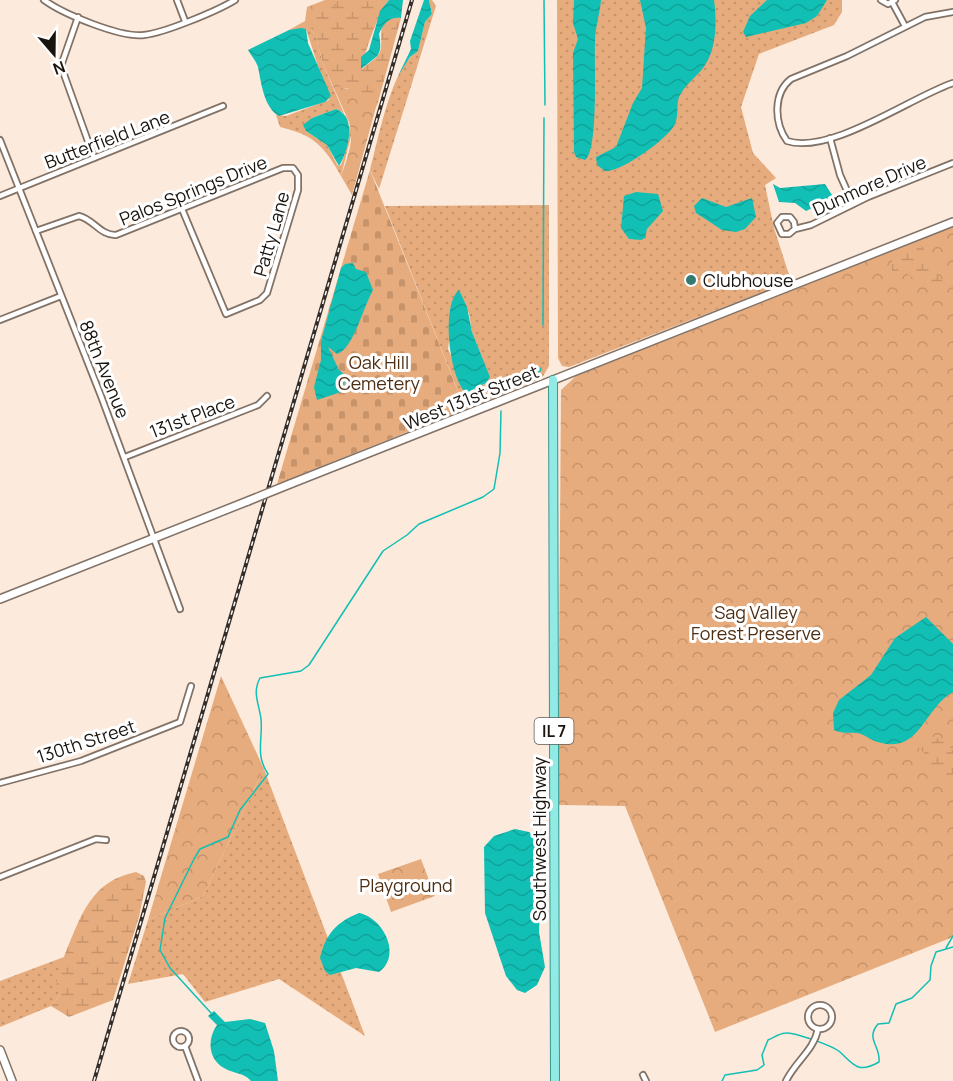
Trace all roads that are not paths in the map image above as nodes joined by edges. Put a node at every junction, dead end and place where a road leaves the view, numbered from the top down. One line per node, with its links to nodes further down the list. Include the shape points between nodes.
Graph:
1 (44, 0): 7 (street)
2 (177, 0): 8 (street)
3 (235, 0): 8 (street)
4 (881, 0): 5 (street)
5 (894, 1): 9 (street)
6 (953, 12): 9 (street, via 930,15)
7 (78, 17): 8 (street, via 135,36); 14 (street, via 61,66)
8 (185, 21)
9 (905, 26): 12 (street, via 788,81 782,89 777,106 785,138 791,142)
10 (953, 83): 12 (street, via 880,119)
11 (223, 106): 14 (street, Butterfield Lane)
12 (830, 138): 19 (street)
13 (0, 140): 17 (street, 88th Avenue)
14 (94, 159): 17 (street, Butterfield Lane)
15 (953, 163): 19 (street, Dunmore Drive)
16 (296, 171): 20 (street, Palos Springs Drive, via 283,168); 20 (street, Patty Lane, via 298,190 267,293 260,300 226,314)
17 (19, 188): 18 (street, Butterfield Lane); 23 (street, 88th Avenue)
18 (0, 196)
19 (853, 204): 22 (street, Dunmore Drive)
20 (182, 209): 23 (street, Palos Springs Drive, via 113,236 79,216)
21 (953, 222): 26 (street, West 131st Street)
22 (795, 230): 22 (street, Dunmore Drive, via 790,217 782,217 777,223 782,234)
23 (36, 231): 24 (street, 88th Avenue)
24 (61, 296): 25 (street); 28 (street, 88th Avenue)
25 (0, 320)
26 (553, 380): 29 (street, West 131st Street, bridge); 42 (main road, Southwest Highway / IL 7)
27 (267, 396): 28 (street, 131st Place, via 258,405)
28 (124, 457): 29 (street, 88th Avenue)
29 (155, 538): 30 (street, West 131st Street); 31 (street, 88th Avenue)
30 (0, 599)
31 (180, 609)
32 (191, 686): 33 (street, 130th Street, via 180,722 81,761)
33 (0, 783)
34 (106, 840): 35 (street, via 96,839)
35 (0, 877)
36 (818, 1029): 36 (street, via 832,1022 832,1014 825,1005 815,1006 808,1015 810,1023); 44 (street, via 815,1043)
37 (185, 1046): 41 (street)
38 (0, 1050): 40 (street)
39 (643, 1075): 43 (street)
40 (10, 1080)
41 (198, 1081)
42 (555, 1081)
43 (646, 1081)
44 (786, 1081)

